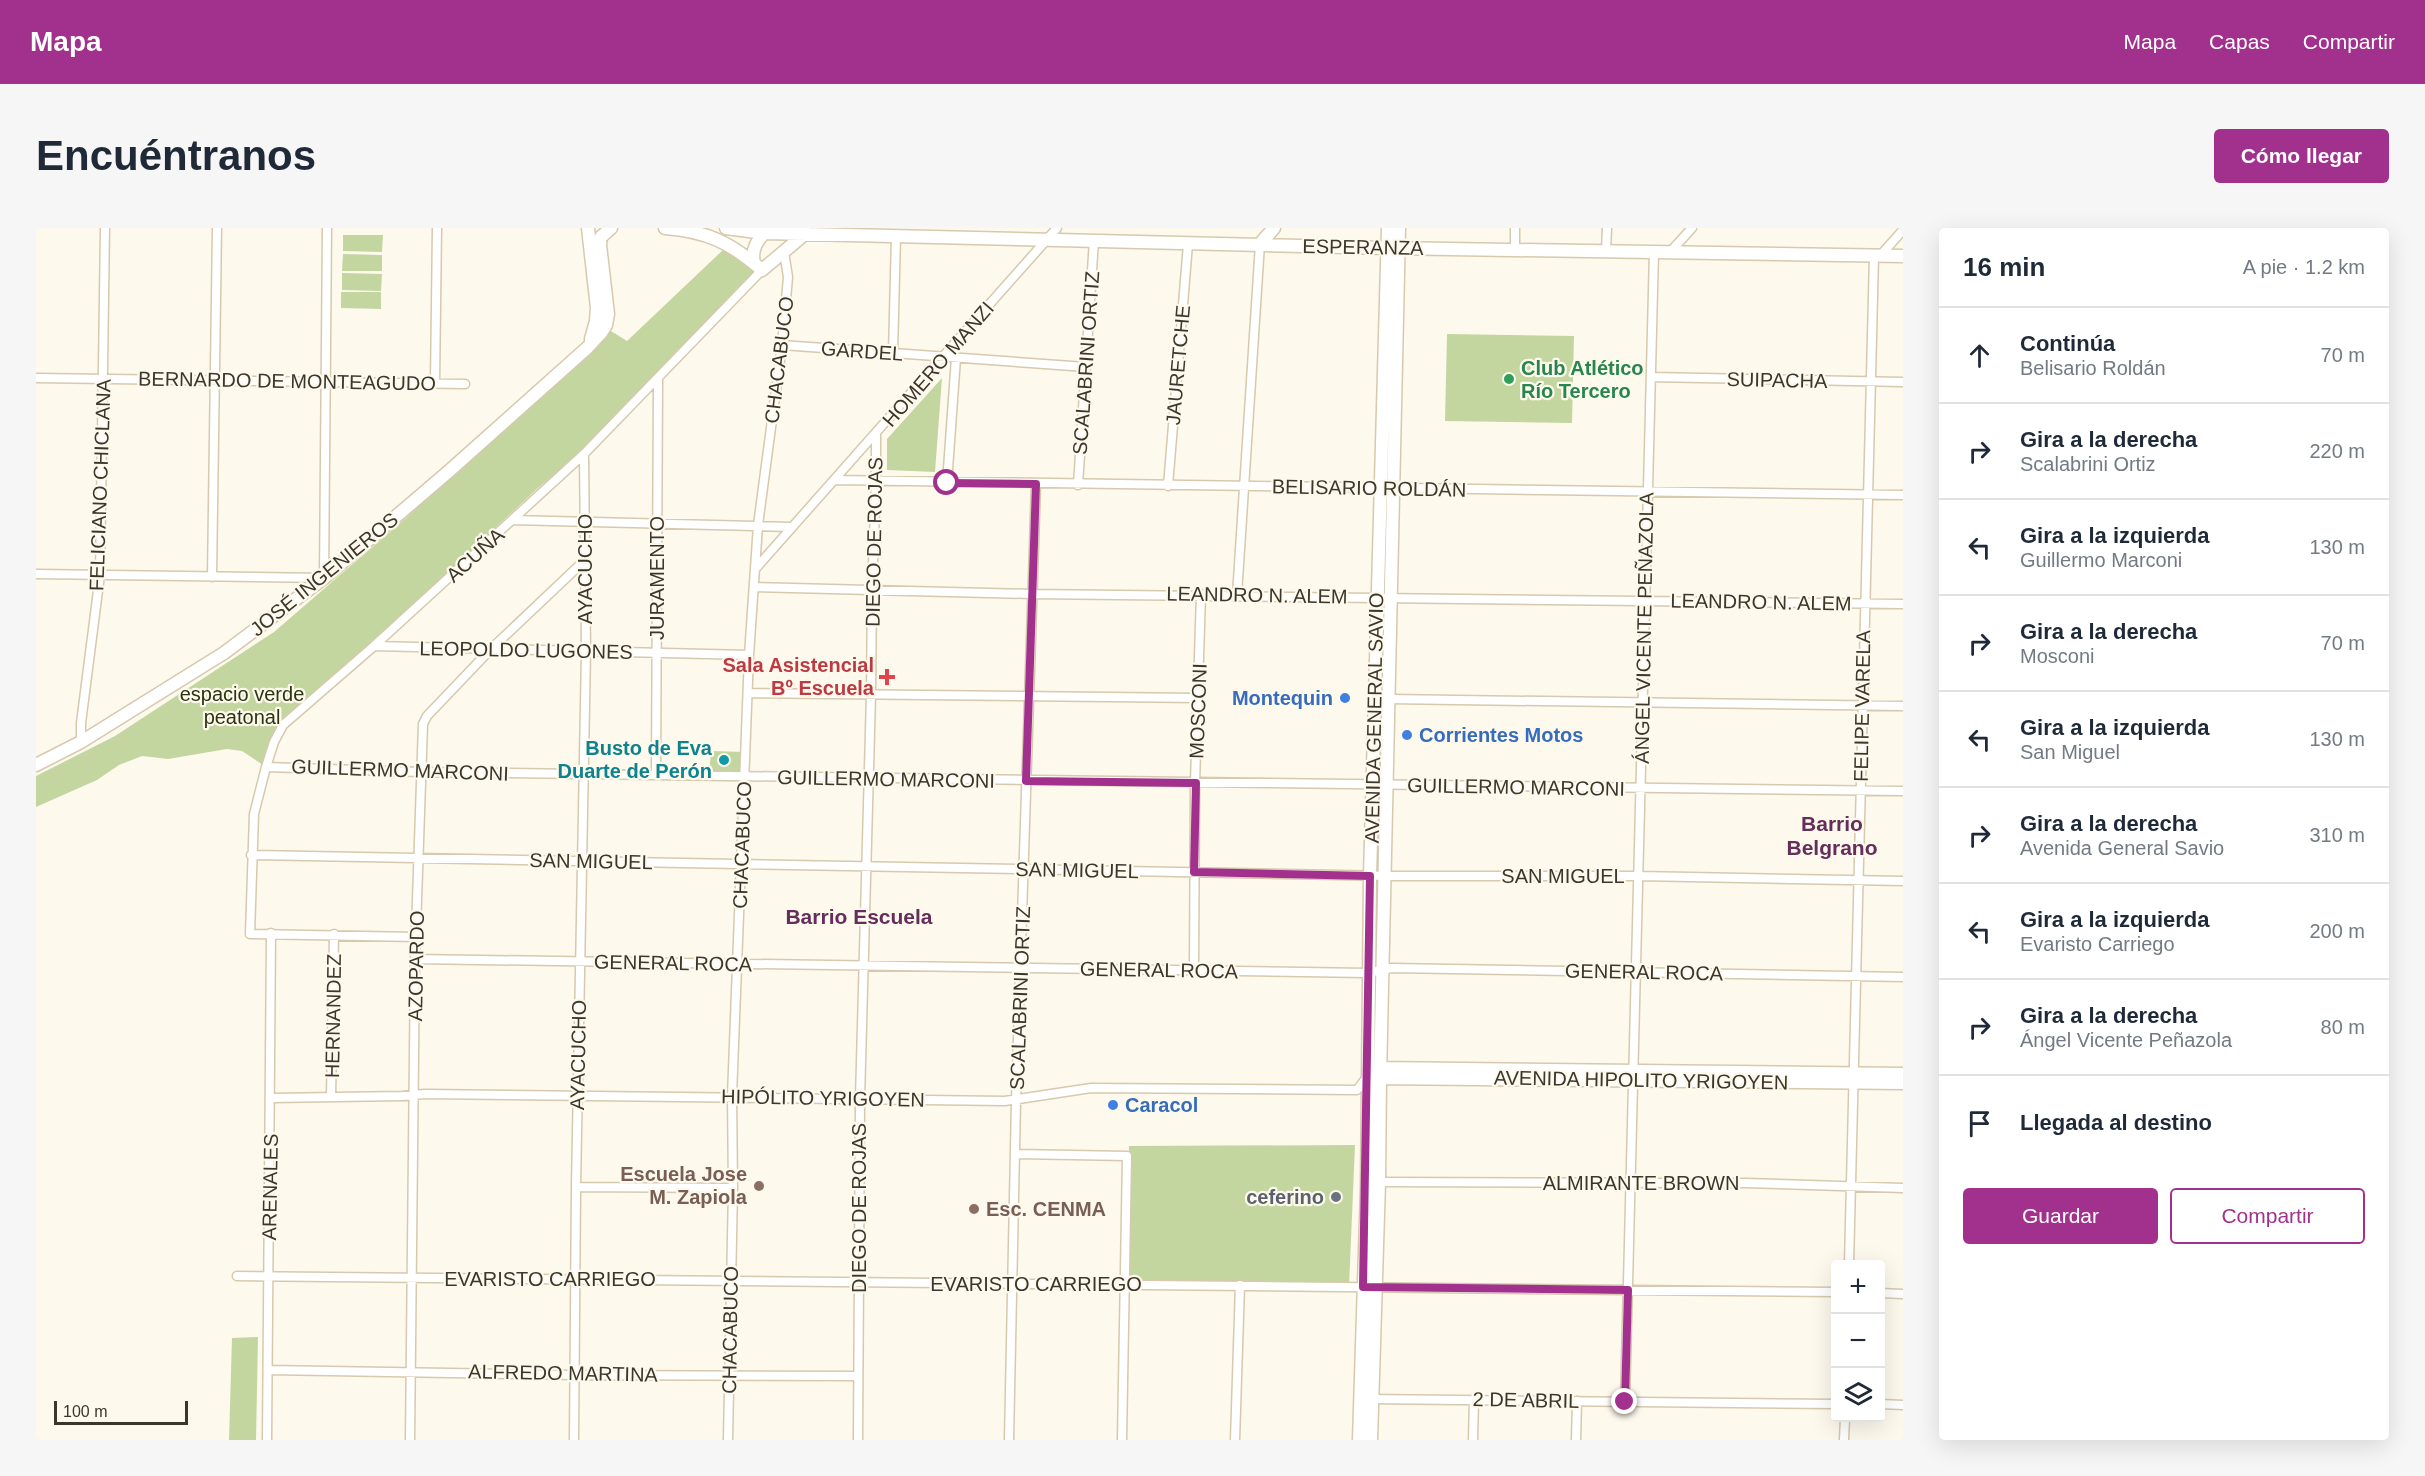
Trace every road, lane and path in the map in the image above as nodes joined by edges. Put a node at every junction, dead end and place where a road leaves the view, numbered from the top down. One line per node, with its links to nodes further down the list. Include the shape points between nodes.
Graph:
1 (105, 228): 41 (street, FELICIANO CHICLANA)
2 (217, 228): 42 (street)
3 (327, 228): 45 (street)
4 (437, 228): 47 (street)
5 (588, 228): 34 (main road, JOSÉ INGENIEROS, via 597,321)
6 (611, 228): 34 (main road, JOSÉ INGENIEROS, via 601,237 600,244 606,324)
7 (665, 228): 32 (main road, via 711,236)
8 (726, 228): 18 (main road, ESPERANZA)
9 (1057, 228): 20 (street, HOMERO MANZI)
10 (1274, 228): 23 (main road)
11 (1388, 228): 24 (main road)
12 (1399, 228): 24 (main road)
13 (1515, 228): 25 (street)
14 (1607, 228): 26 (street)
15 (1692, 228): 28 (street)
16 (801, 230): 18 (main road, ESPERANZA); 19 (main road, ESPERANZA); 29 (main road, ACUÑA)
17 (1903, 230): 30 (street)
18 (763, 233): 29 (main road); 32 (main road, via 753,250)
19 (896, 236): 20 (main road, ESPERANZA); 35 (street)
20 (1047, 239): 21 (main road, ESPERANZA); 36 (street, HOMERO MANZI)
21 (1094, 240): 22 (main road, ESPERANZA); 38 (street, SCALABRINI ORTIZ)
22 (1188, 244): 23 (main road, ESPERANZA); 56 (street, JAURETCHE)
23 (1260, 244): 24 (main road, ESPERANZA); 57 (street)
24 (1393, 248): 25 (main road, ESPERANZA); 58 (main road, AVENIDA GENERAL SAVIO)
25 (1515, 249): 26 (main road, ESPERANZA)
26 (1606, 251): 27 (main road, ESPERANZA)
27 (1654, 251): 28 (main road, ESPERANZA); 39 (street, ÁNGEL VICENTE PEÑAZOLA)
28 (1671, 251): 30 (main road, ESPERANZA)
29 (784, 252): 32 (main road, ACUÑA); 33 (street, CHACABUCO, via 788,277)
30 (1877, 256): 31 (main road, ESPERANZA); 44 (street, FELIPE VARELA)
31 (1903, 256)
32 (758, 267): 43 (street, ACUÑA)
33 (782, 345): 35 (street, GARDEL); 65 (street, CHACABUCO)
34 (587, 348): 72 (main road, JOSÉ INGENIEROS)
35 (894, 353): 36 (street, GARDEL)
36 (943, 357): 37 (street, GARDEL); 49 (street, HOMERO MANZI)
37 (956, 358): 38 (street, GARDEL); 53 (street)
38 (1086, 367): 55 (street, SCALABRINI ORTIZ)
39 (1651, 377): 44 (street, SUIPACHA); 59 (street, ÁNGEL VICENTE PEÑAZOLA)
40 (36, 378): 41 (street, BERNARDO DE MONTEAGUDO)
41 (103, 379): 42 (street, BERNARDO DE MONTEAGUDO); 70 (street, FELICIANO CHICLANA)
42 (214, 380): 45 (street, BERNARDO DE MONTEAGUDO); 71 (street)
43 (658, 381): 50 (street, ACUÑA); 64 (street, JURAMENTO)
44 (1870, 381): 46 (street, SUIPACHA); 60 (street, FELIPE VARELA)
45 (326, 382): 47 (street, BERNARDO DE MONTEAGUDO); 72 (street)
46 (1903, 382)
47 (435, 383): 48 (street, BERNARDO DE MONTEAGUDO)
48 (465, 384)
49 (876, 436): 51 (street, HOMERO MANZI); 52 (street, DIEGO DE ROJAS)
50 (584, 454): 62 (street, ACUÑA); 63 (street, AYACUCHO)
51 (834, 480): 52 (street, BELISARIO ROLDÁN); 66 (street, HOMERO MANZI)
52 (876, 482): 53 (street, BELISARIO ROLDÁN); 74 (street, DIEGO DE ROJAS)
53 (947, 483): 54 (street, BELISARIO ROLDÁN)
54 (1036, 484): 55 (street, BELISARIO ROLDÁN); 75 (street, SCALABRINI ORTIZ)
55 (1078, 485): 56 (street, BELISARIO ROLDÁN)
56 (1168, 486): 57 (street, BELISARIO ROLDÁN)
57 (1245, 487): 58 (street, BELISARIO ROLDÁN); 77 (street)
58 (1386, 489): 59 (street, BELISARIO ROLDÁN); 78 (main road, AVENIDA GENERAL SAVIO)
59 (1648, 492): 60 (street, BELISARIO ROLDÁN); 79 (street, ÁNGEL VICENTE PEÑAZOLA)
60 (1868, 494): 61 (street, BELISARIO ROLDÁN); 80 (street, FELIPE VARELA)
61 (1903, 495)
62 (512, 520): 63 (street); 82 (street, ACUÑA)
63 (585, 521): 64 (street); 67 (street, AYACUCHO)
64 (657, 523): 65 (street); 85 (street, JURAMENTO)
65 (758, 525): 66 (street); 68 (street, CHACABUCO)
66 (792, 527): 68 (street, HOMERO MANZI)
67 (585, 560): 83 (street, AZOPARDO); 84 (street, AYACUCHO)
68 (756, 568): 73 (street, CHACABUCO)
69 (36, 574): 70 (street)
70 (100, 575): 71 (street); 95 (street, FELICIANO CHICLANA)
71 (212, 577): 72 (street)
72 (324, 578): 95 (main road, JOSÉ INGENIEROS, via 224,653)
73 (754, 587): 74 (street, LEANDRO N. ALEM); 86 (street, CHACABUCO)
74 (872, 590): 75 (street, LEANDRO N. ALEM); 88 (street, DIEGO DE ROJAS)
75 (1032, 594): 76 (street, LEANDRO N. ALEM); 89 (street, SCALABRINI ORTIZ)
76 (1201, 594): 77 (street, LEANDRO N. ALEM); 90 (street, MOSCONI)
77 (1238, 595): 78 (street, LEANDRO N. ALEM)
78 (1384, 596): 79 (street, LEANDRO N. ALEM); 91 (main road, AVENIDA GENERAL SAVIO); 105 (main road, AVENIDA GENERAL SAVIO)
79 (1645, 600): 80 (street, LEANDRO N. ALEM); 92 (street, ÁNGEL VICENTE PEÑAZOLA)
80 (1865, 604): 81 (street, LEANDRO N. ALEM); 93 (street, FELIPE VARELA)
81 (1903, 604)
82 (374, 646): 83 (street, LEOPOLDO LUGONES); 97 (street, ACUÑA, via 284,725)
83 (490, 650): 84 (street, LEOPOLDO LUGONES); 98 (street, AZOPARDO, via 423,724)
84 (586, 651): 85 (street, LEOPOLDO LUGONES); 99 (street, AYACUCHO)
85 (656, 652): 86 (street, LEOPOLDO LUGONES); 100 (street, JURAMENTO)
86 (749, 655): 87 (street, CHACABUCO)
87 (748, 693): 88 (street); 101 (street, CHACABUCO)
88 (871, 695): 89 (street); 102 (street, DIEGO DE ROJAS)
89 (1029, 696): 90 (street); 103 (street, SCALABRINI ORTIZ)
90 (1199, 698): 104 (street, MOSCONI)
91 (1388, 699): 92 (street); 106 (main road, AVENIDA GENERAL SAVIO)
92 (1642, 703): 93 (street); 107 (street, ÁNGEL VICENTE PEÑAZOLA)
93 (1863, 705): 94 (street); 108 (street, FELIPE VARELA)
94 (1903, 706)
95 (81, 742): 96 (main road, JOSÉ INGENIEROS)
96 (36, 765)
97 (266, 767): 98 (street, GUILLERMO MARCONI); 110 (street, ACUÑA, via 254,814)
98 (421, 772): 99 (street, GUILLERMO MARCONI); 111 (street, AZOPARDO)
99 (584, 774): 100 (street, GUILLERMO MARCONI); 112 (street, AYACUCHO)
100 (656, 776): 101 (street, GUILLERMO MARCONI)
101 (744, 777): 102 (street, GUILLERMO MARCONI); 113 (street, CHACABUCO)
102 (868, 778): 103 (street, GUILLERMO MARCONI); 114 (street, DIEGO DE ROJAS)
103 (1026, 781): 104 (street, GUILLERMO MARCONI); 115 (street, SCALABRINI ORTIZ)
104 (1196, 783): 105 (street, GUILLERMO MARCONI); 116 (street, MOSCONI)
105 (1373, 786): 106 (street, GUILLERMO MARCONI); 117 (main road, AVENIDA GENERAL SAVIO)
106 (1386, 786): 107 (street, GUILLERMO MARCONI); 118 (main road, AVENIDA GENERAL SAVIO)
107 (1640, 789): 108 (street, GUILLERMO MARCONI); 119 (street, ÁNGEL VICENTE PEÑAZOLA)
108 (1860, 791): 109 (street, GUILLERMO MARCONI); 120 (street, FELIPE VARELA)
109 (1903, 792)
110 (251, 855): 111 (street, SAN MIGUEL); 122 (street, ACUÑA, via 250,934)
111 (419, 858): 112 (street, SAN MIGUEL); 124 (street, AZOPARDO)
112 (584, 860): 113 (street, SAN MIGUEL); 126 (street, AYACUCHO)
113 (743, 863): 114 (street, SAN MIGUEL); 127 (street, CHACABUCO)
114 (865, 866): 115 (street, SAN MIGUEL); 128 (street, DIEGO DE ROJAS)
115 (1023, 869): 116 (street, SAN MIGUEL); 129 (street, SCALABRINI ORTIZ)
116 (1194, 872): 117 (street, SAN MIGUEL); 131 (street, MOSCONI)
117 (1370, 876): 118 (street, SAN MIGUEL); 133 (main road, AVENIDA GENERAL SAVIO)
118 (1384, 876): 119 (street, SAN MIGUEL); 130 (main road, AVENIDA GENERAL SAVIO)
119 (1638, 876): 120 (street, SAN MIGUEL); 132 (street, ÁNGEL VICENTE PEÑAZOLA)
120 (1858, 880): 121 (street, SAN MIGUEL); 134 (street, FELIPE VARELA)
121 (1903, 881)
122 (271, 933): 123 (street); 145 (street, ARENALES)
123 (334, 934): 124 (street); 144 (street, HERNANDEZ)
124 (416, 937): 125 (street, AZOPARDO)
125 (415, 959): 126 (street, GENERAL ROCA); 141 (street, AZOPARDO)
126 (580, 962): 127 (street, GENERAL ROCA); 142 (street, AYACUCHO)
127 (737, 964): 128 (street, GENERAL ROCA); 143 (street, CHACABUCO)
128 (863, 965): 129 (street, GENERAL ROCA); 146 (street, DIEGO DE ROJAS)
129 (1020, 968): 131 (street, GENERAL ROCA); 147 (street, SCALABRINI ORTIZ)
130 (1382, 968): 132 (street, GENERAL ROCA); 133 (street, GENERAL ROCA); 136 (main road, AVENIDA GENERAL SAVIO)
131 (1194, 972): 133 (street, GENERAL ROCA)
132 (1636, 972): 134 (street, GENERAL ROCA); 138 (street, ÁNGEL VICENTE PEÑAZOLA)
133 (1368, 973): 136 (main road, AVENIDA GENERAL SAVIO)
134 (1856, 976): 135 (street, GENERAL ROCA); 139 (street, FELIPE VARELA)
135 (1903, 977)
136 (1375, 1074): 138 (main road, AVENIDA HIPOLITO YRIGOYEN); 147 (street, HIPÓLITO YRIGOYEN, via 1357,1090 1091,1088); 149 (main road, AVENIDA GENERAL SAVIO); 165 (main road, AVENIDA GENERAL SAVIO, via 1367,1188)
137 (1903, 1074): 139 (main road, AVENIDA HIPOLITO YRIGOYEN)
138 (1633, 1076): 139 (main road, AVENIDA HIPOLITO YRIGOYEN); 150 (street, ÁNGEL VICENTE PEÑAZOLA)
139 (1854, 1078): 140 (main road, AVENIDA HIPOLITO YRIGOYEN); 152 (street, FELIPE VARELA)
140 (1903, 1083)
141 (413, 1095): 142 (street, HIPÓLITO YRIGOYEN); 144 (street, HIPÓLITO YRIGOYEN); 158 (street, AZOPARDO)
142 (578, 1095): 143 (street, HIPÓLITO YRIGOYEN); 151 (street, AYACUCHO)
143 (732, 1096): 146 (street, HIPÓLITO YRIGOYEN); 153 (street, CHACABUCO)
144 (331, 1097): 145 (street, HIPÓLITO YRIGOYEN)
145 (271, 1098): 157 (street, ARENALES)
146 (860, 1099): 147 (street, HIPÓLITO YRIGOYEN); 161 (street, DIEGO DE ROJAS)
147 (1016, 1101): 148 (street, SCALABRINI ORTIZ)
148 (1015, 1154): 162 (street, SCALABRINI ORTIZ); 163 (street, via 1127,1156)
149 (1380, 1182): 150 (street, ALMIRANTE BROWN); 165 (main road, AVENIDA GENERAL SAVIO)
150 (1631, 1182): 152 (street, ALMIRANTE BROWN); 166 (street, ÁNGEL VICENTE PEÑAZOLA)
151 (576, 1187): 153 (street); 159 (street, AYACUCHO)
152 (1852, 1187): 154 (street, ALMIRANTE BROWN); 155 (street, FELIPE VARELA)
153 (733, 1188): 160 (street, CHACABUCO)
154 (1903, 1188)
155 (1849, 1260)
156 (237, 1276): 157 (street, EVARISTO CARRIEGO)
157 (269, 1277): 158 (street, EVARISTO CARRIEGO); 170 (street, ARENALES)
158 (410, 1278): 159 (street, EVARISTO CARRIEGO); 171 (street, AZOPARDO)
159 (575, 1279): 160 (street, EVARISTO CARRIEGO); 172 (street, AYACUCHO)
160 (731, 1281): 161 (street, EVARISTO CARRIEGO); 173 (street, CHACABUCO)
161 (859, 1283): 162 (street, EVARISTO CARRIEGO); 174 (street, DIEGO DE ROJAS)
162 (1013, 1284): 163 (street, EVARISTO CARRIEGO); 188 (street, SCALABRINI ORTIZ)
163 (1125, 1284): 164 (street, EVARISTO CARRIEGO); 189 (street)
164 (1240, 1285): 165 (street, EVARISTO CARRIEGO); 190 (street)
165 (1370, 1287): 166 (street, EVARISTO CARRIEGO); 175 (main road, AVENIDA GENERAL SAVIO)
166 (1628, 1290): 167 (street, EVARISTO CARRIEGO); 178 (street, ÁNGEL VICENTE PEÑAZOLA)
167 (1831, 1292)
168 (1885, 1293): 169 (street)
169 (1903, 1294)
170 (268, 1370): 171 (street, ALFREDO MARTINA); 183 (street, ARENALES)
171 (409, 1371): 172 (street, ALFREDO MARTINA); 184 (street, AZOPARDO)
172 (574, 1375): 173 (street, ALFREDO MARTINA); 185 (street, AYACUCHO)
173 (729, 1375): 174 (street, ALFREDO MARTINA); 186 (street, CHACABUCO)
174 (858, 1376): 187 (street, DIEGO DE ROJAS)
175 (1367, 1399): 176 (street, 2 DE ABRIL); 191 (main road, AVENIDA GENERAL SAVIO); 192 (main road, AVENIDA GENERAL SAVIO)
176 (1474, 1400): 177 (street, 2 DE ABRIL); 193 (street)
177 (1577, 1401): 178 (street, 2 DE ABRIL); 194 (street)
178 (1625, 1402): 179 (street, 2 DE ABRIL)
179 (1831, 1404)
180 (1885, 1404): 181 (street)
181 (1903, 1405)
182 (1845, 1422): 195 (street)
183 (267, 1440)
184 (410, 1440)
185 (574, 1440)
186 (728, 1440)
187 (858, 1440)
188 (1009, 1440)
189 (1122, 1440)
190 (1235, 1440)
191 (1359, 1440)
192 (1371, 1440)
193 (1473, 1440)
194 (1576, 1440)
195 (1844, 1440)

